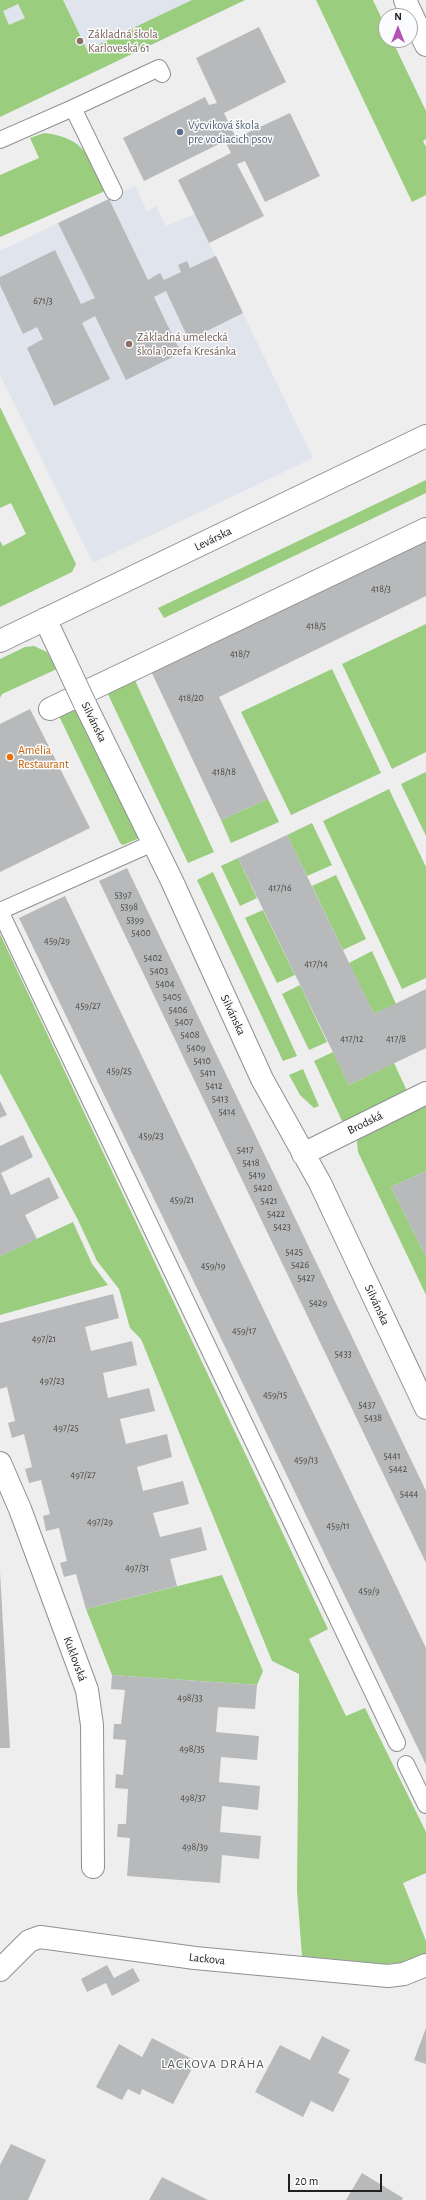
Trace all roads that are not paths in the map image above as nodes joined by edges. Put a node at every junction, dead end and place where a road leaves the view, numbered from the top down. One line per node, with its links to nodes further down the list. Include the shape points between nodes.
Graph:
1 (405, 0): 2 (street)
2 (426, 45)
3 (162, 74): 4 (lane, via 159,68)
4 (73, 108): 5 (lane); 6 (lane)
5 (0, 140)
6 (114, 192)
7 (426, 436): 9 (street, Levárska)
8 (426, 529): 11 (street, via 137,665)
9 (45, 619): 10 (street, Levárska); 12 (street, Silvánska, bridge)
10 (0, 642)
11 (50, 709)
12 (153, 842): 13 (lane); 15 (street, Silvánska, via 262,1079)
13 (0, 910): 18 (lane)
14 (426, 1094): 15 (street, Brodská)
15 (303, 1154): 16 (street, Silvánska, via 323,1190)
16 (426, 1408)
17 (0, 1464): 21 (street, Kuklovská, via 20,1509 87,1690 92,1725)
18 (397, 1743)
19 (406, 1764): 20 (lane)
20 (426, 1805)
21 (93, 1867)
22 (426, 1965): 23 (street, Lackova, via 404,1974 388,1976 195,1958 40,1937 29,1941)
23 (0, 1970)

